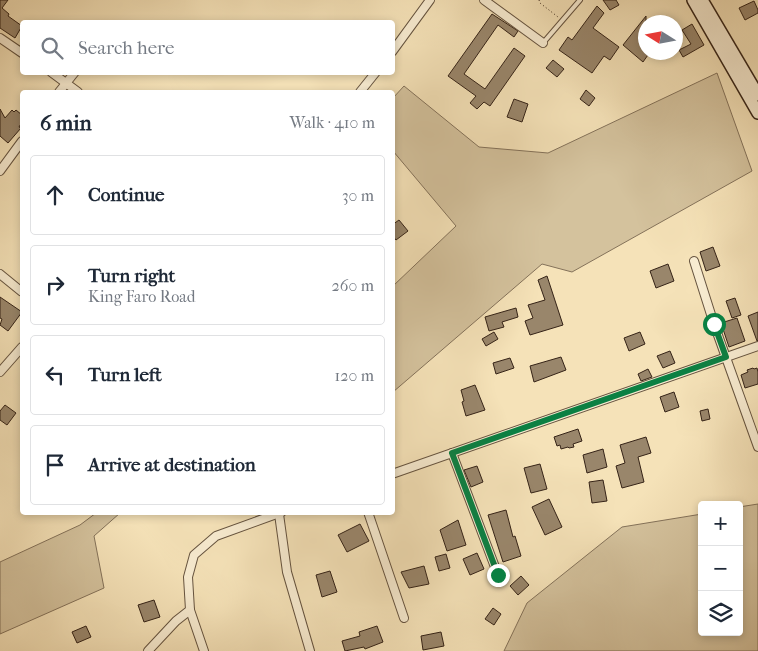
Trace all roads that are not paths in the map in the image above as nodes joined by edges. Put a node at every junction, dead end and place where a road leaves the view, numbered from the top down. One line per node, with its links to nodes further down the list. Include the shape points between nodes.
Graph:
1 (430, 0): 8 (street)
2 (484, 0): 7 (street)
3 (580, 0): 7 (lane)
4 (693, 0): 18 (street)
5 (702, 0): 17 (street)
6 (0, 38): 9 (street)
7 (543, 43)
8 (395, 48)
9 (20, 52)
10 (55, 75): 13 (street)
11 (73, 75): 13 (street)
12 (374, 75): 16 (street)
13 (67, 83): 14 (street); 15 (street)
14 (62, 90)
15 (76, 90)
16 (362, 90)
17 (758, 95)
18 (758, 113)
19 (20, 144): 20 (street)
20 (0, 170)
21 (694, 261): 26 (street)
22 (0, 274): 23 (street)
23 (20, 290)
24 (758, 346): 26 (street)
25 (20, 349): 27 (street)
26 (726, 357): 28 (street); 29 (street)
27 (0, 372)
28 (758, 448)
29 (452, 453): 30 (street); 34 (street)
30 (395, 473)
31 (274, 515): 35 (street, via 216,536 194,555 188,577)
32 (280, 515): 39 (street, via 287,572)
33 (369, 515): 36 (street)
34 (498, 575)
35 (190, 610): 37 (street); 38 (street)
36 (404, 618)
37 (148, 651)
38 (204, 651)
39 (310, 651)

